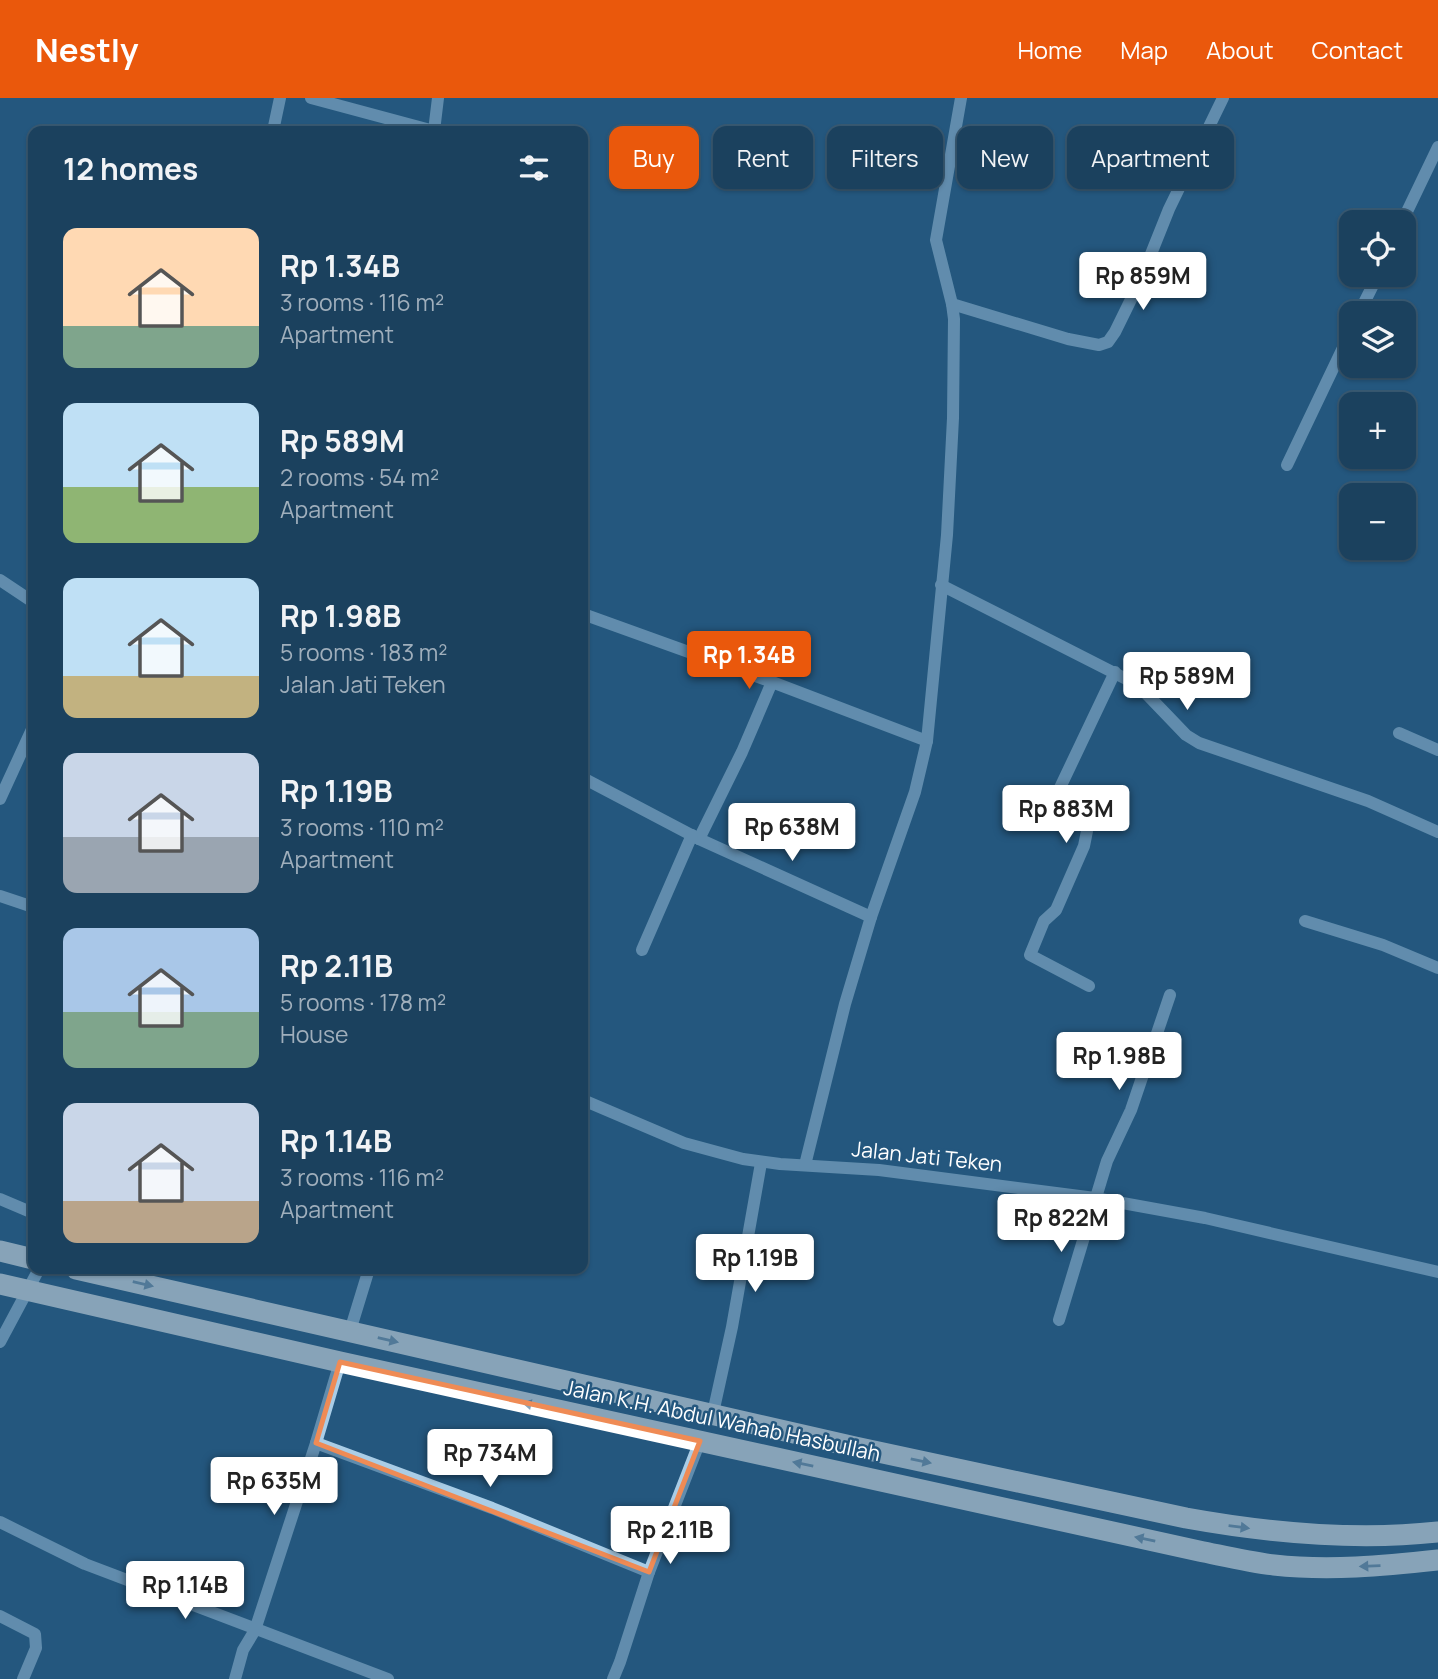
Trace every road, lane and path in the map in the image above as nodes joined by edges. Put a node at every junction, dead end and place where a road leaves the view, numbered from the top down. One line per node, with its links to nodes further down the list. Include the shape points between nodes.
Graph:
1 (280, 98): 6 (street)
2 (311, 98): 7 (street)
3 (438, 98): 8 (street)
4 (961, 98): 11 (street, via 936,240)
5 (1223, 98): 11 (street, via 1108,342 1098,345 1068,339)
6 (274, 126)
7 (415, 126)
8 (435, 126)
9 (1438, 147): 10 (street)
10 (1408, 210)
11 (952, 304): 15 (street, via 953,418)
12 (1339, 356): 13 (street)
13 (1287, 465)
14 (0, 580): 16 (street)
15 (941, 585): 18 (street); 22 (street)
16 (28, 599)
17 (588, 616): 19 (street)
18 (1115, 672): 26 (street, via 1138,685 1199,743 1368,801); 34 (street, via 1057,794 1056,802 1077,815 1087,831 1056,910 1044,922 1030,956)
19 (772, 682): 22 (street); 27 (street, via 742,752)
20 (1399, 733): 23 (street)
21 (28, 738): 25 (street)
22 (927, 741): 30 (street, via 915,792)
23 (1438, 750)
24 (588, 781): 27 (street)
25 (0, 799)
26 (1438, 832)
27 (696, 837): 30 (street); 32 (street)
28 (0, 896): 29 (street)
29 (28, 906)
30 (871, 917): 38 (street)
31 (1305, 920): 33 (street)
32 (642, 950)
33 (1438, 968)
34 (1089, 986)
35 (1170, 995): 39 (street)
36 (588, 1102): 37 (street, Jalan Jati Teken, via 684,1143)
37 (761, 1163): 38 (street, Jalan Jati Teken); 54 (street, via 715,1404)
38 (805, 1165): 39 (street, Jalan Jati Teken)
39 (1095, 1198): 44 (street, Jalan Jati Teken, via 1205,1218); 50 (street)
40 (0, 1199): 41 (street)
41 (28, 1211)
42 (0, 1251): 43 (highway)
43 (28, 1258)
44 (1438, 1272)
45 (36, 1274): 49 (street)
46 (98, 1274): 51 (highway, Jalan K.H. Abdul Wahab Hasbullah, one-way to 51)
47 (367, 1274): 51 (street)
48 (0, 1284): 49 (highway, Jalan K.H. Abdul Wahab Hasbullah)
49 (26, 1290): 52 (street); 53 (highway, Jalan K.H. Abdul Wahab Hasbullah)
50 (1059, 1320)
51 (350, 1331): 54 (highway, Jalan K.H. Abdul Wahab Hasbullah, one-way to 54)
52 (0, 1342)
53 (340, 1362): 55 (highway, Jalan K.H. Abdul Wahab Hasbullah, one-way to 53); 56 (street)
54 (701, 1411): 57 (highway, Jalan K.H. Abdul Wahab Hasbullah); 58 (highway, via 748,1430 850,1455 862,1463 860,1472)
55 (700, 1441): 58 (highway, Jalan K.H. Abdul Wahab Hasbullah, one-way to 55); 63 (street)
56 (316, 1443): 63 (street); 65 (street)
57 (893, 1455): 60 (highway, via 881,1469 890,1476 1060,1513); 61 (highway, Jalan K.H. Abdul Wahab Hasbullah, one-way to 61, via 1234,1527 1362,1535)
58 (853, 1475): 60 (highway, Jalan K.H. Abdul Wahab Hasbullah)
59 (0, 1522): 65 (street, via 85,1564)
60 (1100, 1530): 62 (highway, Jalan K.H. Abdul Wahab Hasbullah, one-way to 60, via 1321,1568 1274,1565)
61 (1438, 1532)
62 (1438, 1560)
63 (649, 1572): 69 (street)
64 (0, 1616): 66 (street, via 35,1634 36,1648)
65 (255, 1630): 67 (street); 68 (street)
66 (23, 1679)
67 (234, 1679)
68 (388, 1679)
69 (613, 1679)

